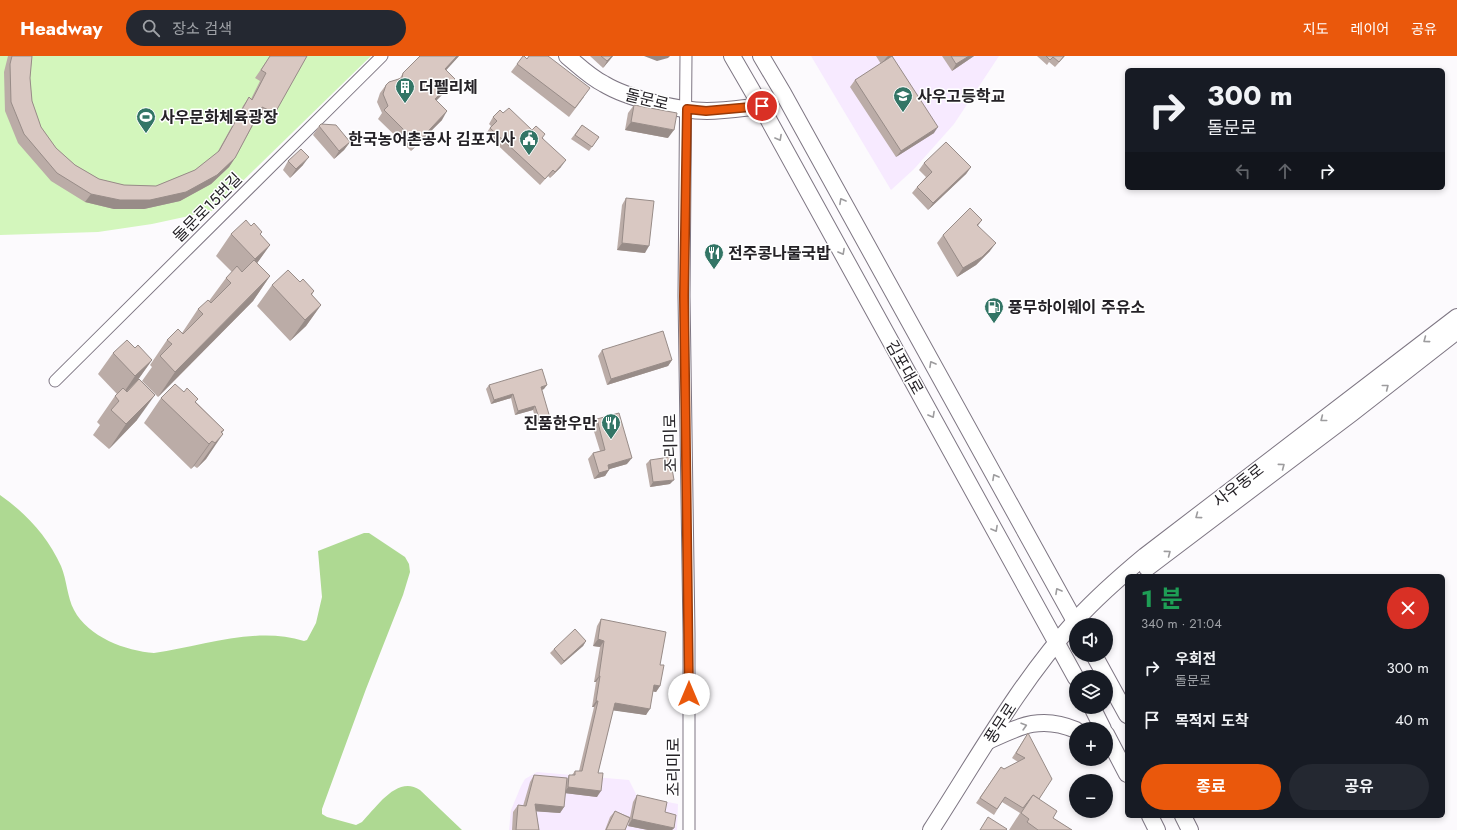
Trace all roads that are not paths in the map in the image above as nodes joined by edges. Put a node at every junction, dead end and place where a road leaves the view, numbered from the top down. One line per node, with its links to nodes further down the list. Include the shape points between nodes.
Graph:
1 (382, 56): 12 (street, 돌문로15번길)
2 (567, 56): 9 (main road, 돌문로, via 590,75 618,92)
3 (686, 56): 9 (street, 조리미로)
4 (732, 56): 8 (main road, 김포대로)
5 (760, 56): 7 (main road, 김포대로)
6 (765, 56): 7 (main road)
7 (783, 93): 15 (main road, 김포대로, one-way to 7)
8 (762, 106): 9 (main road, 돌문로, via 706,111); 19 (main road, 김포대로, one-way to 19)
9 (687, 109): 29 (street, 조리미로, via 684,296)
10 (1457, 316): 16 (main road, 사우동로, one-way to 16, via 1145,556 1108,587)
11 (1457, 331): 13 (main road, 사우동로, one-way to 11)
12 (56, 381)
13 (1139, 574)
14 (1125, 585): 17 (main road)
15 (1073, 618)
16 (1080, 618)
17 (1082, 618)
18 (1069, 630): 19 (main road, 풍무로)
19 (1057, 643): 21 (main road, 김포대로); 24 (main road, 풍무로, via 1031,676)
20 (1098, 662): 22 (main road)
21 (1072, 670)
22 (1125, 711)
23 (1069, 727): 24 (main road, one-way to 23, via 1034,723 1049,722)
24 (988, 741): 30 (main road, 풍무로)
25 (1113, 752): 26 (main road)
26 (1125, 771)
27 (1151, 818): 31 (main road)
28 (1184, 818): 32 (main road)
29 (689, 830)
30 (931, 830)
31 (1157, 830)
32 (1190, 830)

